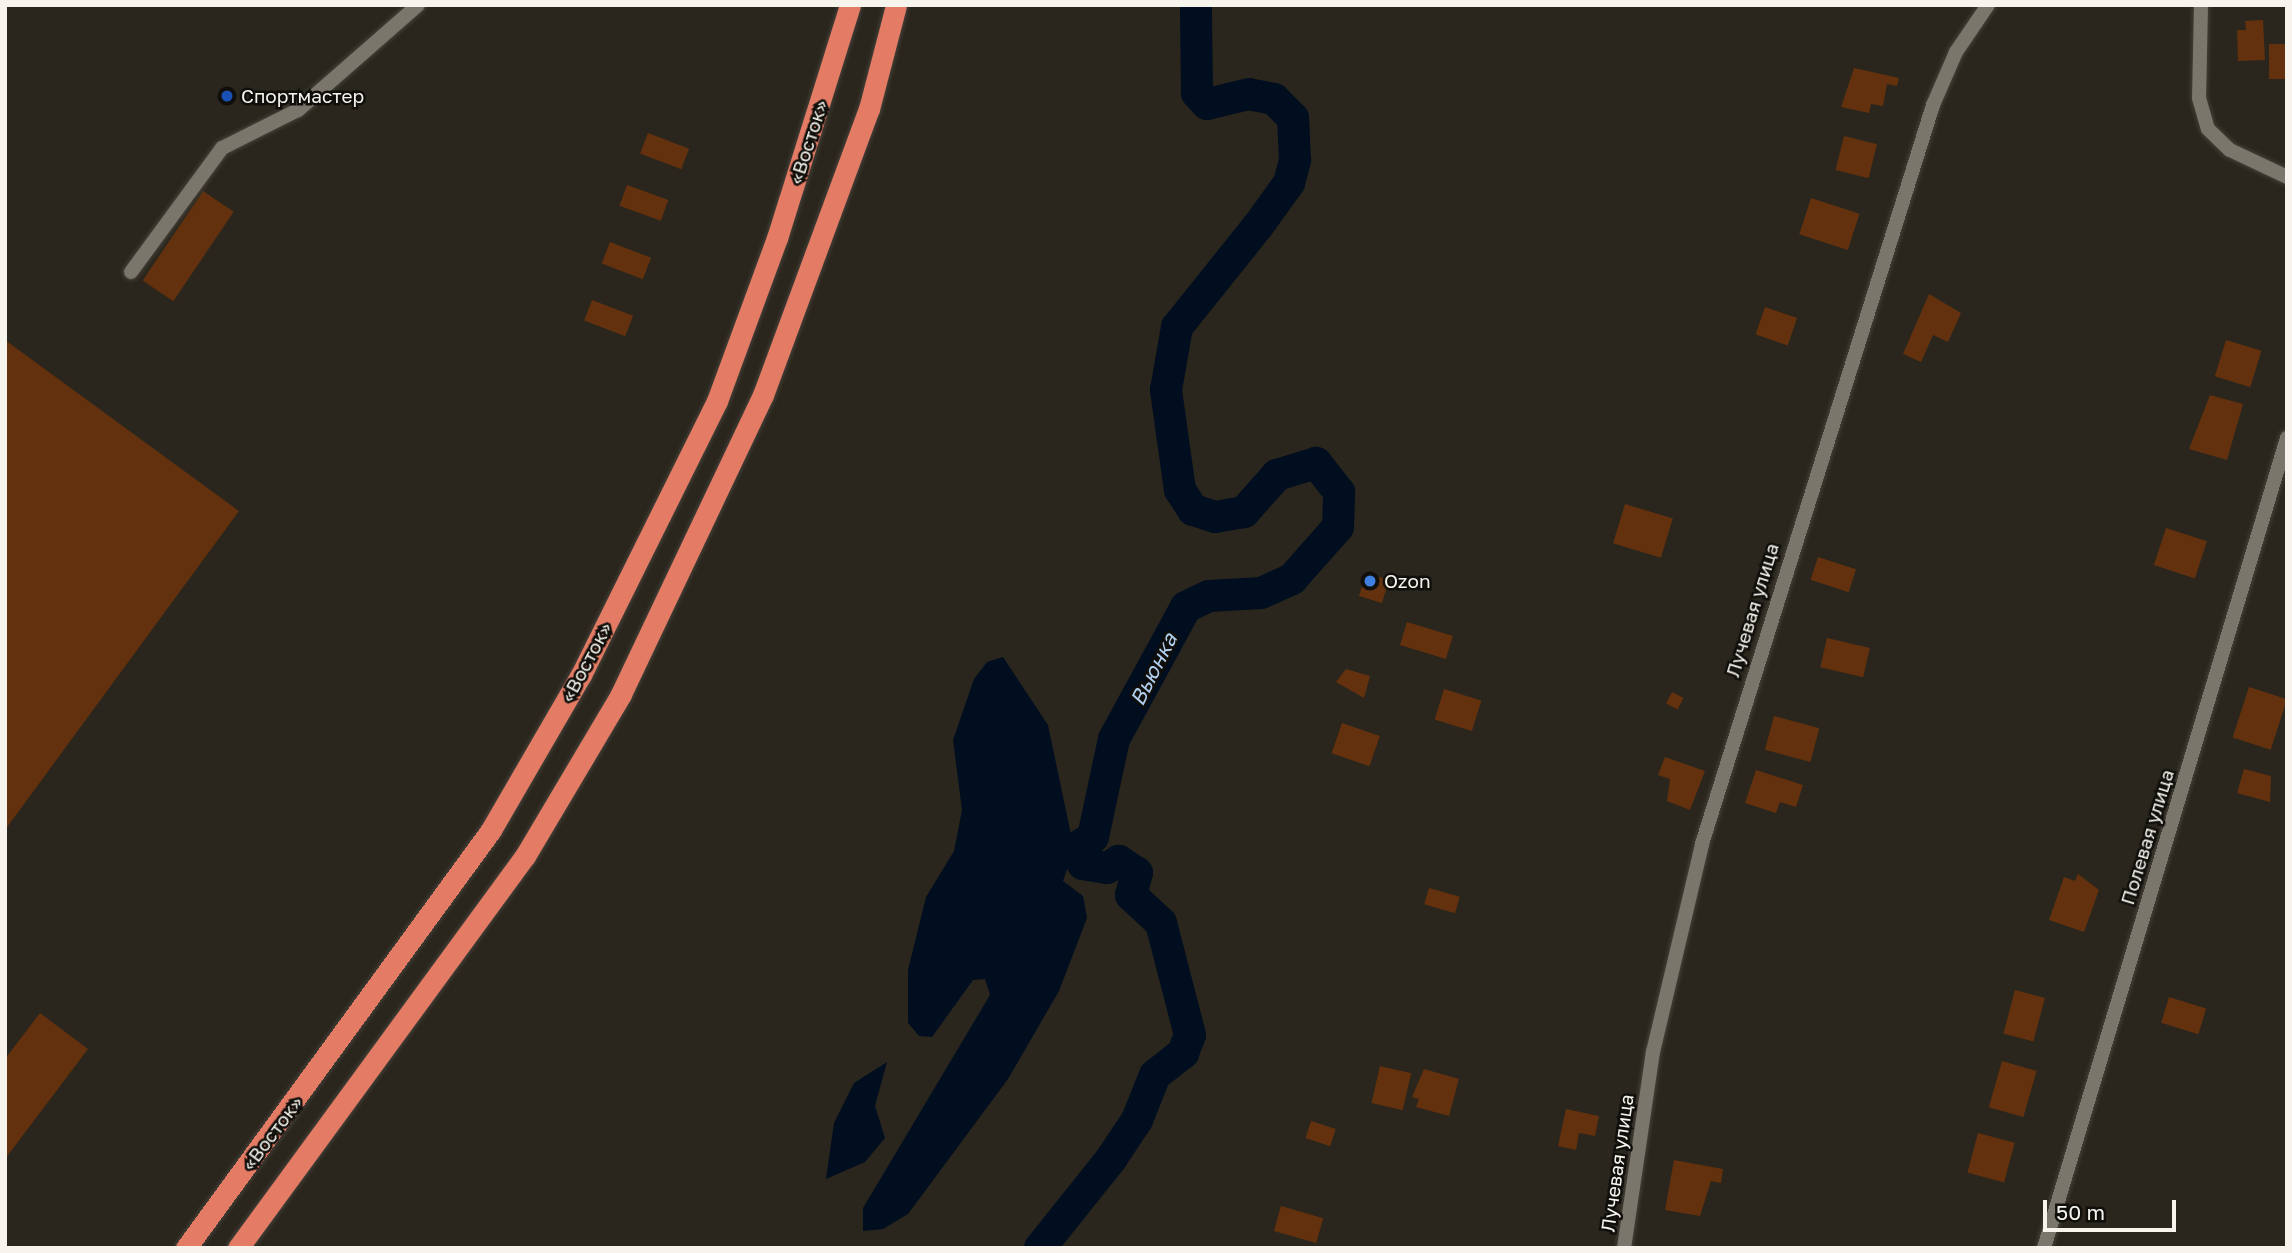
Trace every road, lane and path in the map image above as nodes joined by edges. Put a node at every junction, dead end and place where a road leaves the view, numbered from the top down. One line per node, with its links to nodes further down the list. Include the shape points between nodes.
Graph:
1 (418, 5): 7 (street, via 298,110 222,148)
2 (850, 5): 9 (highway, «Восток», via 777,237 717,401 581,675 491,830)
3 (896, 5): 10 (highway, via 869,109 763,395 621,694 525,856)
4 (1988, 5): 11 (street, Лучевая улица, via 1956,52 1933,105 1702,844 1653,1052)
5 (2201, 5): 6 (street, via 2199,98 2208,129 2230,150)
6 (2287, 177)
7 (131, 272)
8 (2287, 438): 12 (street, Полевая улица)
9 (186, 1248)
10 (238, 1248)
11 (1624, 1248)
12 (2043, 1248)

